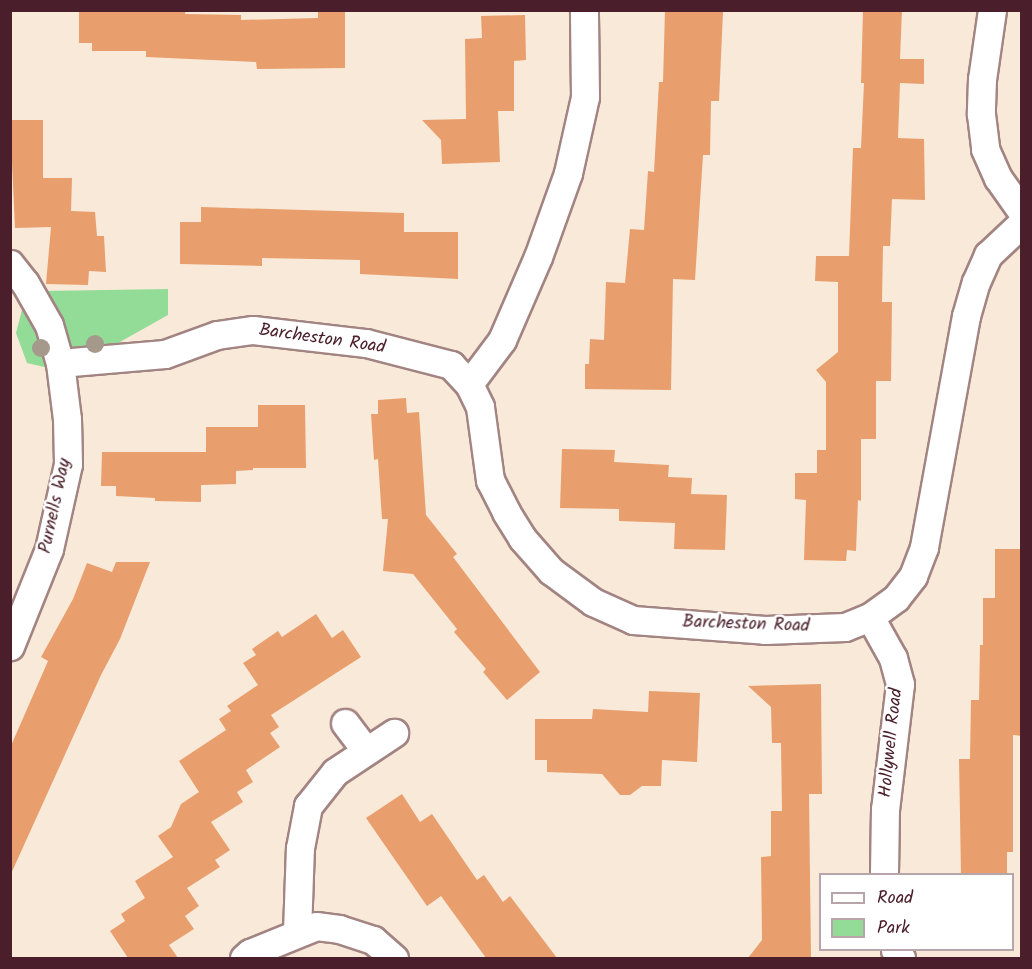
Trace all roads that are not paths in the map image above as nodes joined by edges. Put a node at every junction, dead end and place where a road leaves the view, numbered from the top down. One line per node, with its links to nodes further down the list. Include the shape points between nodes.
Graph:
1 (584, 10): 7 (street, via 585,97 568,173 502,340)
2 (992, 10): 3 (street, via 982,79 985,149 998,178)
3 (1022, 212)
4 (1022, 223): 8 (street, Barcheston Road, via 988,255 976,282 966,316 924,547 914,576 896,598)
5 (10, 264): 6 (street, Purnells Way, via 49,325)
6 (60, 363): 7 (street, Barcheston Road, via 165,354 217,335 253,330 366,343 408,353 451,365); 9 (street, Purnells Way, via 68,419 68,465 49,549)
7 (469, 384): 8 (street, Barcheston Road, via 480,407 490,480 506,512 522,538 551,571 593,602 633,620 765,630 845,627)
8 (870, 617): 13 (street, Hollywell Road, via 893,658 900,684 885,809)
9 (10, 646)
10 (345, 723): 12 (street)
11 (394, 733): 12 (street)
12 (366, 750): 14 (street, via 335,772 308,806 300,848)
13 (884, 873)
14 (297, 932): 15 (street); 16 (street, via 316,926 339,929 373,940)
15 (243, 958)
16 (394, 958)

